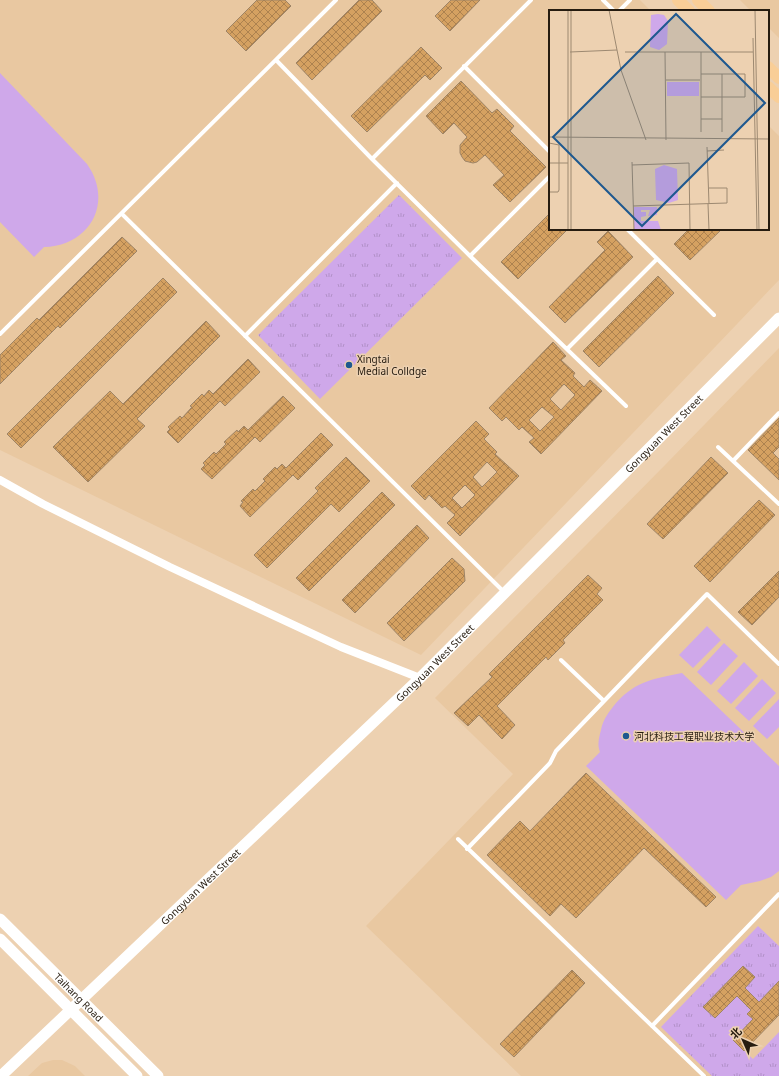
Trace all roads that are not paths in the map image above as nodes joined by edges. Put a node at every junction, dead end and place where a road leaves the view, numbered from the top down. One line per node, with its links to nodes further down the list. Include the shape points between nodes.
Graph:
1 (336, 0): 11 (lane)
2 (531, 0): 12 (lane)
3 (602, 0): 7 (lane)
4 (630, 0): 8 (lane)
5 (678, 0): 9 (main road)
6 (698, 0): 10 (main road)
7 (613, 10)
8 (620, 10)
9 (688, 10)
10 (708, 10)
11 (276, 60): 18 (lane); 21 (lane)
12 (464, 66): 17 (lane); 18 (lane)
13 (769, 68): 14 (main road)
14 (779, 78)
15 (769, 88): 16 (main road)
16 (779, 97)
17 (549, 151)
18 (372, 159): 20 (lane)
19 (549, 177): 23 (lane)
20 (397, 183): 23 (lane); 28 (lane)
21 (122, 214): 27 (lane); 28 (lane)
22 (628, 230): 24 (lane)
23 (470, 256): 29 (lane)
24 (657, 259): 25 (lane); 29 (lane)
25 (714, 315)
26 (779, 318): 36 (street, Gongyuan West Street)
27 (0, 334)
28 (245, 336): 36 (lane)
29 (567, 349): 30 (lane)
30 (626, 406)
31 (779, 412): 33 (lane)
32 (718, 447): 33 (lane)
33 (733, 461): 35 (lane)
34 (0, 480): 39 (street, via 170,567 341,647)
35 (779, 504)
36 (505, 593): 39 (street, Gongyuan West Street)
37 (561, 660): 40 (lane)
38 (779, 664): 40 (lane, via 707,594)
39 (420, 678): 46 (street, Gongyuan West Street)
40 (604, 701): 42 (lane, via 556,751 550,763)
41 (458, 839): 42 (lane)
42 (467, 849): 48 (lane)
43 (779, 894): 48 (lane)
44 (0, 919): 46 (street, Taihang Road)
45 (0, 939): 47 (street, Taihang Road)
46 (81, 1000): 47 (street, Gongyuan West Street); 51 (street, Taihang Road)
47 (71, 1010): 49 (street, Gongyuan West Street); 50 (street, Taihang Road)
48 (652, 1026): 52 (lane)
49 (1, 1076)
50 (138, 1076)
51 (158, 1076)
52 (704, 1076)

